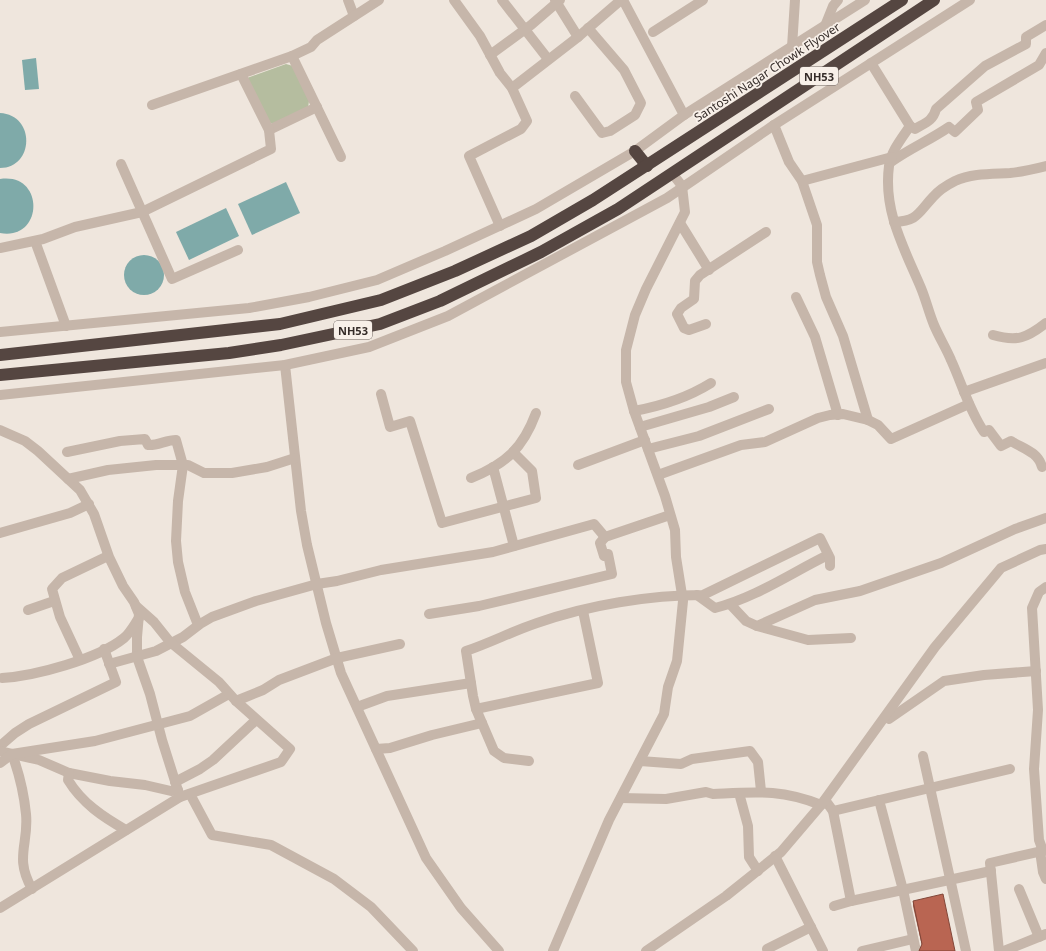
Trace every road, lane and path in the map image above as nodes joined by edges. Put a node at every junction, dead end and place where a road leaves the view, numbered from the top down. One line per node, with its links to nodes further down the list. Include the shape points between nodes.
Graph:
1 (348, 0): 14 (street)
2 (380, 0): 14 (street)
3 (454, 0): 23 (street, via 480,36)
4 (502, 0): 18 (street)
5 (622, 0): 17 (street); 32 (street)
6 (703, 0): 19 (street)
7 (795, 0): 21 (street)
8 (838, 0): 16 (street)
9 (865, 0): 16 (street)
10 (902, 0): 40 (highway, Santoshi Nagar Chowk Flyover / NH53)
11 (934, 0): 42 (highway, NH53)
12 (970, 0): 26 (street)
13 (557, 1): 18 (street); 20 (street)
14 (354, 16): 24 (street, via 317,40 311,48)
15 (1046, 25): 34 (street, via 1026,37 1026,44 974,74 936,109 934,117 928,122 914,129)
16 (825, 26): 21 (street)
17 (588, 28): 20 (street); 29 (street, via 624,70 641,103 635,115 610,131 602,133)
18 (524, 30): 23 (street); 25 (street)
19 (653, 32)
20 (578, 37): 25 (street)
21 (792, 47): 32 (street)
22 (1046, 53): 38 (street, via 1039,65 976,102 978,110 955,132 949,127)
23 (490, 55): 28 (street)
24 (292, 56): 27 (street); 31 (street)
25 (548, 59): 28 (street)
26 (871, 63): 33 (street); 34 (street)
27 (241, 74): 30 (street); 35 (street)
28 (512, 88): 48 (street, via 527,121 521,129 469,156)
29 (575, 96)
30 (152, 105)
31 (317, 106): 35 (street); 37 (street)
32 (684, 115): 36 (street)
33 (774, 125): 43 (street, via 789,162); 44 (street)
34 (910, 126): 38 (street, via 896,146)
35 (269, 130): 45 (street, via 271,149)
36 (635, 151): 40 (highway); 48 (street, via 536,209)
37 (341, 157)
38 (891, 159): 43 (street); 46 (street, via 889,192)
39 (121, 164): 45 (street)
40 (647, 166): 60 (highway, NH53, via 531,236 455,271 381,300 280,324)
41 (1046, 166): 46 (street, via 957,180 932,197 916,216)
42 (672, 173): 44 (street); 63 (highway, NH53, via 618,209 541,252 440,301 380,324 229,353)
43 (802, 181): 74 (street, via 817,225 818,262 826,297 843,336)
44 (682, 186): 47 (street, via 685,212); 62 (street, via 667,198 448,316 369,347)
45 (142, 212): 50 (street, via 75,227); 52 (street, via 172,280)
46 (894, 222): 65 (street, via 934,325)
47 (680, 223): 53 (street); 71 (street, via 646,288 635,315 626,350 626,382)
48 (500, 226): 57 (street, via 376,280 310,297 249,308)
49 (766, 232): 53 (street)
50 (35, 240): 51 (street); 57 (street)
51 (0, 248)
52 (238, 250)
53 (708, 270): 56 (street, via 695,281 694,299 677,314 684,328 689,330)
54 (796, 297): 73 (street, via 815,337)
55 (1046, 323): 59 (street, via 1027,336 1014,339)
56 (706, 324)
57 (66, 326): 58 (street)
58 (0, 332)
59 (993, 335)
60 (0, 355)
61 (1046, 363): 65 (street)
62 (285, 365): 67 (street); 80 (street)
63 (0, 375)
64 (711, 383): 71 (street, via 674,401)
65 (964, 392): 69 (street)
66 (381, 394): 89 (street, via 390,428 410,421 442,523)
67 (0, 395)
68 (734, 397): 75 (street)
69 (969, 404): 74 (street, via 891,439 878,425); 83 (street, via 984,432 989,430 1002,446 1011,441 1034,452)
70 (769, 409): 77 (street, via 699,436)
71 (634, 411): 75 (street)
72 (536, 413): 79 (street, via 523,442)
73 (838, 414): 74 (street); 85 (street, via 818,418 765,442 741,446)
74 (868, 420)
75 (640, 427): 77 (street)
76 (0, 430): 87 (street, via 25,441)
77 (647, 445): 82 (street); 85 (street)
78 (67, 452): 81 (street, via 120,441 145,439 148,445 154,446 167,440 176,440)
79 (513, 452): 84 (street); 89 (street, via 532,471 536,498)
80 (295, 458): 81 (street, via 267,467 232,473 204,473); 99 (street, via 301,511)
81 (183, 465): 87 (street, via 122,468); 110 (street, via 176,542 185,592)
82 (578, 465)
83 (1042, 467)
84 (493, 468): 86 (street); 89 (street)
85 (658, 475): 90 (street)
86 (471, 478)
87 (68, 479): 88 (street, via 80,490)
88 (89, 504): 92 (street, via 70,513); 97 (street)
89 (504, 506): 94 (street)
90 (670, 515): 93 (street); 101 (street, via 675,530)
91 (1046, 518): 111 (street, via 1015,529 941,563 860,591 815,600)
92 (0, 533)
93 (605, 536): 94 (street, via 594,524); 108 (street, via 600,543 604,556 608,554 612,574 480,606)
94 (514, 546): 99 (street)
95 (1046, 549): 129 (street, via 1001,568 936,648)
96 (828, 555): 98 (street); 102 (street, via 820,538 736,580 703,595); 104 (street)
97 (108, 556): 103 (street, via 62,578 52,589); 105 (street)
98 (830, 566)
99 (317, 584): 110 (street, via 249,604 212,617); 117 (street)
100 (1046, 587): 120 (street, via 1039,592 1032,608)
101 (681, 595): 102 (street); 107 (street); 136 (street, via 683,601 677,661 668,688 664,714)
102 (697, 595): 104 (street, via 715,608)
103 (54, 601): 106 (street); 118 (street)
104 (730, 604): 111 (street, via 746,621)
105 (136, 606): 109 (street); 113 (street, via 154,622)
106 (28, 610)
107 (583, 610): 122 (street, via 538,623 466,651); 125 (street, via 598,683)
108 (429, 614)
109 (139, 618): 115 (street, via 125,637); 116 (street)
110 (198, 625): 113 (street)
111 (757, 626): 112 (street, via 808,640)
112 (851, 638)
113 (172, 644): 116 (street); 123 (street, via 219,682)
114 (400, 644): 117 (street)
115 (104, 649): 118 (street); 119 (street)
116 (137, 655): 119 (street); 128 (street)
117 (337, 658): 123 (street, via 279,680 263,690); 124 (street)
118 (80, 660): 121 (street, via 35,674)
119 (109, 664): 130 (street, via 116,682 29,724)
120 (1036, 671): 129 (street, via 944,681); 146 (street, via 1038,710 1034,769)
121 (2, 678)
122 (471, 683): 124 (street, via 387,696); 125 (street)
123 (233, 697): 126 (street); 128 (street, via 190,716)
124 (356, 708): 131 (street)
125 (476, 709): 127 (street)
126 (256, 720): 141 (street, via 200,769); 141 (street, via 290,750 281,762)
127 (482, 723): 131 (street, via 432,734 390,748); 135 (street, via 494,751 504,758)
128 (158, 724): 133 (street, via 95,741); 141 (street)
129 (880, 726): 147 (street)
130 (0, 746)
131 (376, 749): 167 (street, via 426,858 460,908)
132 (0, 751): 133 (street)
133 (12, 754): 137 (street); 139 (street, via 26,756); 156 (street, via 18,770 26,815 22,859 24,875)
134 (923, 756): 140 (street)
135 (529, 761)
136 (640, 761): 142 (street, via 681,764 692,759 750,751 758,762); 144 (street)
137 (0, 763)
138 (1010, 769): 140 (street)
139 (69, 773): 141 (street); 149 (street, via 68,780 77,794 103,817)
140 (930, 788): 145 (street); 155 (street)
141 (181, 791): 149 (street); 166 (street, via 212,835 272,845 327,875 371,907)
142 (761, 791): 143 (street); 147 (street)
143 (739, 793): 144 (street, via 706,792 666,799); 152 (street, via 748,826 749,857)
144 (621, 798): 168 (street, via 609,820)
145 (879, 800): 148 (street); 158 (street)
146 (1042, 801): 150 (street, via 1039,840)
147 (823, 803): 148 (street); 151 (street)
148 (833, 811): 159 (street)
149 (126, 830): 156 (street)
150 (1043, 851): 153 (street, via 990,863); 154 (street, via 1042,872)
151 (775, 856): 152 (street); 162 (street)
152 (758, 871): 169 (street)
153 (991, 871): 155 (street); 174 (street)
154 (1046, 879)
155 (949, 880): 158 (street); 173 (street)
156 (32, 889): 161 (street)
157 (1019, 889): 163 (street)
158 (903, 890): 159 (street); 164 (street)
159 (851, 901): 160 (street)
160 (834, 906)
161 (0, 908)
162 (811, 927): 165 (street); 170 (street)
163 (1043, 936): 175 (street)
164 (913, 939): 171 (street); 172 (street)
165 (767, 949)
166 (413, 951)
167 (499, 951)
168 (553, 951)
169 (646, 951)
170 (823, 951)
171 (862, 951)
172 (916, 951)
173 (966, 951)
174 (999, 951)
175 (1004, 951)

